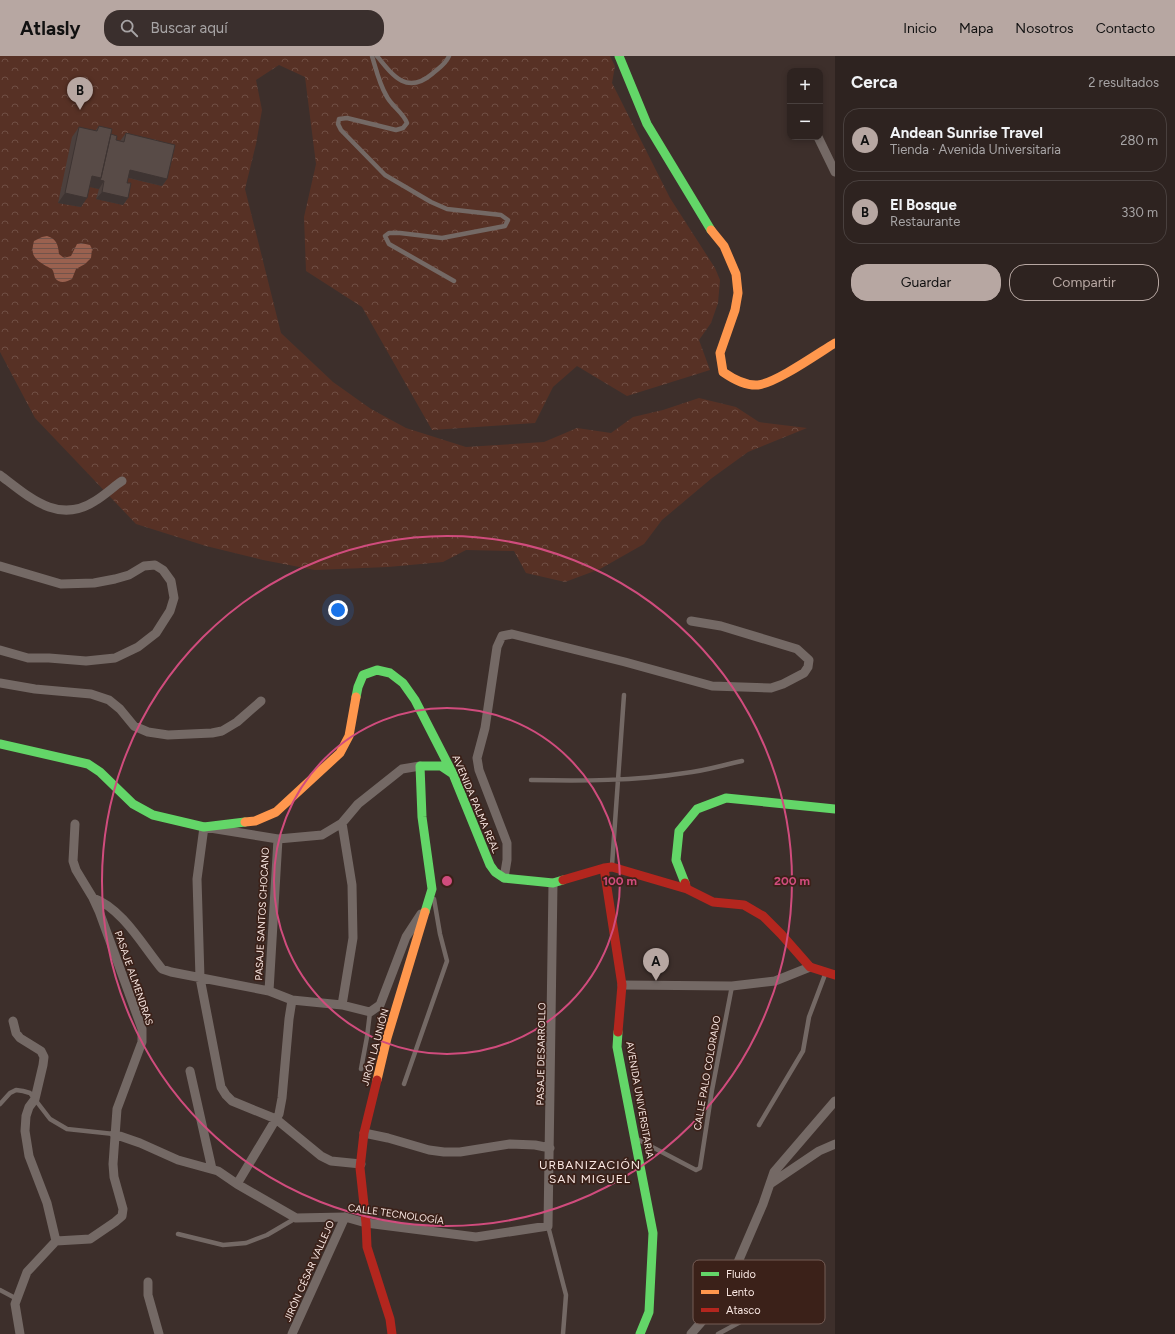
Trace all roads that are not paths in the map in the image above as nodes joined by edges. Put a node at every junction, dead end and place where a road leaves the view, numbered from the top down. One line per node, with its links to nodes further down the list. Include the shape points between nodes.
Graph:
1 (372, 56): 7 (lane, via 386,96 405,117 407,123 403,128 396,130 348,118 339,119 341,130 385,175 431,202 447,209 501,215 508,220 505,226 442,238 400,233 389,233 384,236 390,244)
2 (378, 56): 3 (lane, via 391,74 401,81 414,84 425,80 446,62)
3 (449, 56)
4 (619, 56): 8 (main road, via 647,124 712,231 724,246 736,274 738,293 735,310 720,353 723,372 737,382 758,385 780,376)
5 (819, 140): 6 (street)
6 (835, 172)
7 (454, 281)
8 (835, 343)
9 (0, 475): 10 (street, via 29,496 63,511 78,509 95,502)
10 (122, 481)
11 (0, 566): 13 (street, via 68,584 115,580 144,566 155,565 172,581 174,598 170,611 156,633 115,658 28,658)
12 (691, 621): 29 (street, via 721,626 797,649 809,660 808,667 783,684 771,688 712,686 512,634 502,636 497,647 485,728 477,758 479,770 507,843)
13 (0, 650)
14 (0, 683): 16 (street, via 100,696 120,709 134,726 148,732 168,735 222,732)
15 (624, 695): 22 (lane)
16 (261, 701)
17 (0, 744): 26 (main road, AVENIDA PALMA REAL, via 88,764 133,804 153,815)
18 (742, 761): 22 (lane, via 685,773)
19 (420, 766): 20 (main road, via 441,766); 24 (street, via 402,769 358,804); 31 (main road, JIRÓN LA UNIÓN, via 422,817)
20 (453, 774): 26 (main road, AVENIDA PALMA REAL, via 415,700 403,683 390,673 377,670 363,675 358,687 349,736 340,753 276,812 255,822); 29 (main road, AVENIDA PALMA REAL, via 490,865)
21 (531, 780): 22 (lane)
22 (618, 780): 28 (lane)
23 (835, 809): 32 (main road, via 726,798 697,809 679,831 676,860)
24 (342, 823): 27 (street, via 322,835); 43 (street, via 352,885 353,938)
25 (75, 824): 33 (street, PASAJE ALMENDRAS, via 76,870)
26 (204, 827): 27 (street); 38 (street, via 197,879)
27 (278, 839): 41 (street, PASAJE SANTOS CHOCANO)
28 (608, 867): 30 (main road); 32 (main road); 39 (main road, AVENIDA UNIVERSITARIA)
29 (504, 878): 30 (main road)
30 (554, 884): 58 (street, PASAJE DESARROLLO)
31 (432, 889): 34 (main road, JIRÓN LA UNIÓN); 48 (lane, via 447,961)
32 (687, 889): 35 (main road, via 713,902 744,905 763,916 782,934)
33 (93, 898): 38 (street, via 102,901 121,915 162,969); 55 (street, PASAJE ALMENDRAS, via 142,1029 142,1042 116,1109)
34 (426, 907): 44 (street, via 406,937 380,1005); 54 (main road, JIRÓN LA UNIÓN, via 387,1038)
35 (810, 968): 36 (main road); 40 (street, via 775,982)
36 (826, 972): 37 (main road); 53 (lane, via 809,1017 803,1051)
37 (835, 975)
38 (200, 978): 41 (street); 52 (street, via 221,1087 232,1101)
39 (622, 985): 40 (street); 56 (main road, AVENIDA UNIVERSITARIA, via 618,1047)
40 (732, 986): 56 (lane, CALLE PALO COLORADO, via 700,1168 696,1170)
41 (269, 991): 42 (street)
42 (292, 1000): 43 (street); 52 (street, via 282,1098)
43 (342, 1005): 44 (street)
44 (370, 1012): 46 (lane)
45 (13, 1021): 49 (street, via 20,1038 40,1050 44,1057)
46 (361, 1069)
47 (190, 1071): 60 (street)
48 (404, 1084)
49 (35, 1099): 51 (lane, via 30,1093 16,1090); 55 (lane, via 50,1119 67,1130); 68 (street, via 26,1116 25,1131 29,1156 47,1202)
50 (835, 1101): 62 (street, via 774,1172)
51 (0, 1104)
52 (276, 1118): 59 (street, via 321,1156 331,1161); 61 (street)
53 (759, 1125)
54 (364, 1133): 58 (street, via 444,1152 510,1144); 59 (main road, JIRÓN LA UNIÓN)
55 (114, 1134): 60 (street, CALLE TECNOLOGÍA, via 178,1160); 68 (street, PASAJE ALMENDRAS, via 114,1177 123,1209 122,1216 90,1239)
56 (634, 1138): 80 (main road, AVENIDA UNIVERSITARIA, via 653,1234 649,1312)
57 (835, 1144): 62 (street, via 819,1151)
58 (550, 1148): 66 (street, PASAJE DESARROLLO)
59 (361, 1164): 65 (main road, JIRÓN LA UNIÓN)
60 (212, 1169): 61 (street, CALLE TECNOLOGÍA)
61 (237, 1184): 63 (street, CALLE TECNOLOGÍA)
62 (770, 1184): 69 (street)
63 (296, 1218): 64 (street, CALLE TECNOLOGÍA); 67 (lane, via 267,1235 246,1242 223,1245)
64 (345, 1218): 65 (street, CALLE TECNOLOGÍA); 77 (street, JIRÓN CÉSAR VALLEJO)
65 (366, 1223): 66 (street, CALLE TECNOLOGÍA, via 476,1237); 78 (main road, JIRÓN LA UNIÓN, via 367,1248 390,1319)
66 (548, 1226): 79 (lane, via 566,1295)
67 (178, 1234)
68 (56, 1241): 72 (street, via 27,1272)
69 (739, 1260)
70 (148, 1282): 76 (street, via 148,1295)
71 (0, 1290): 72 (lane)
72 (17, 1299): 75 (street, via 15,1304)
73 (700, 1324): 81 (street)
74 (737, 1324): 82 (lane)
75 (20, 1334)
76 (159, 1334)
77 (292, 1334)
78 (392, 1334)
79 (563, 1334)
80 (640, 1334)
81 (691, 1334)
82 (718, 1334)

